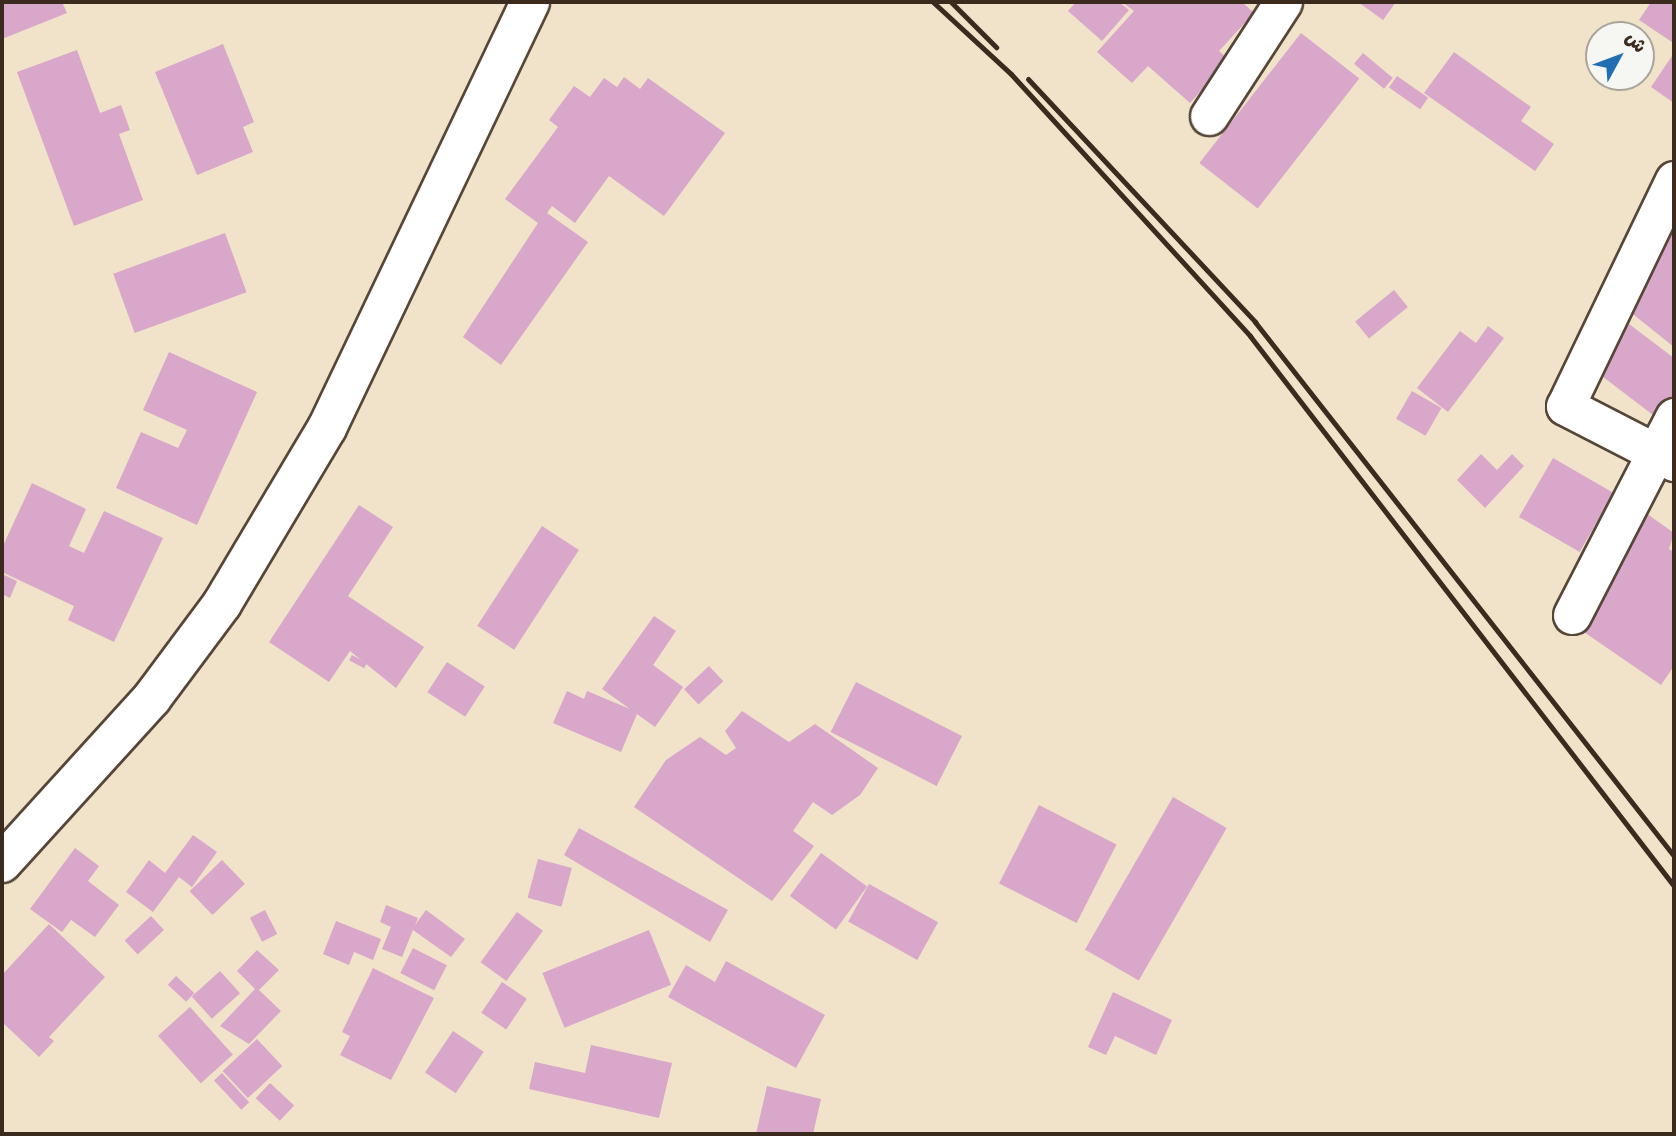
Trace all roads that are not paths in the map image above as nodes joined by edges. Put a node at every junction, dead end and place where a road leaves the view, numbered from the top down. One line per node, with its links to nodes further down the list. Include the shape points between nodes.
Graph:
1 (530, 2): 8 (main road, via 327,428 222,604 152,698)
2 (1270, 7): 3 (street)
3 (1209, 116)
4 (1674, 180): 6 (street, via 1565,405)
5 (1674, 417): 6 (street)
6 (1665, 457): 7 (street)
7 (1572, 615)
8 (2, 863)

